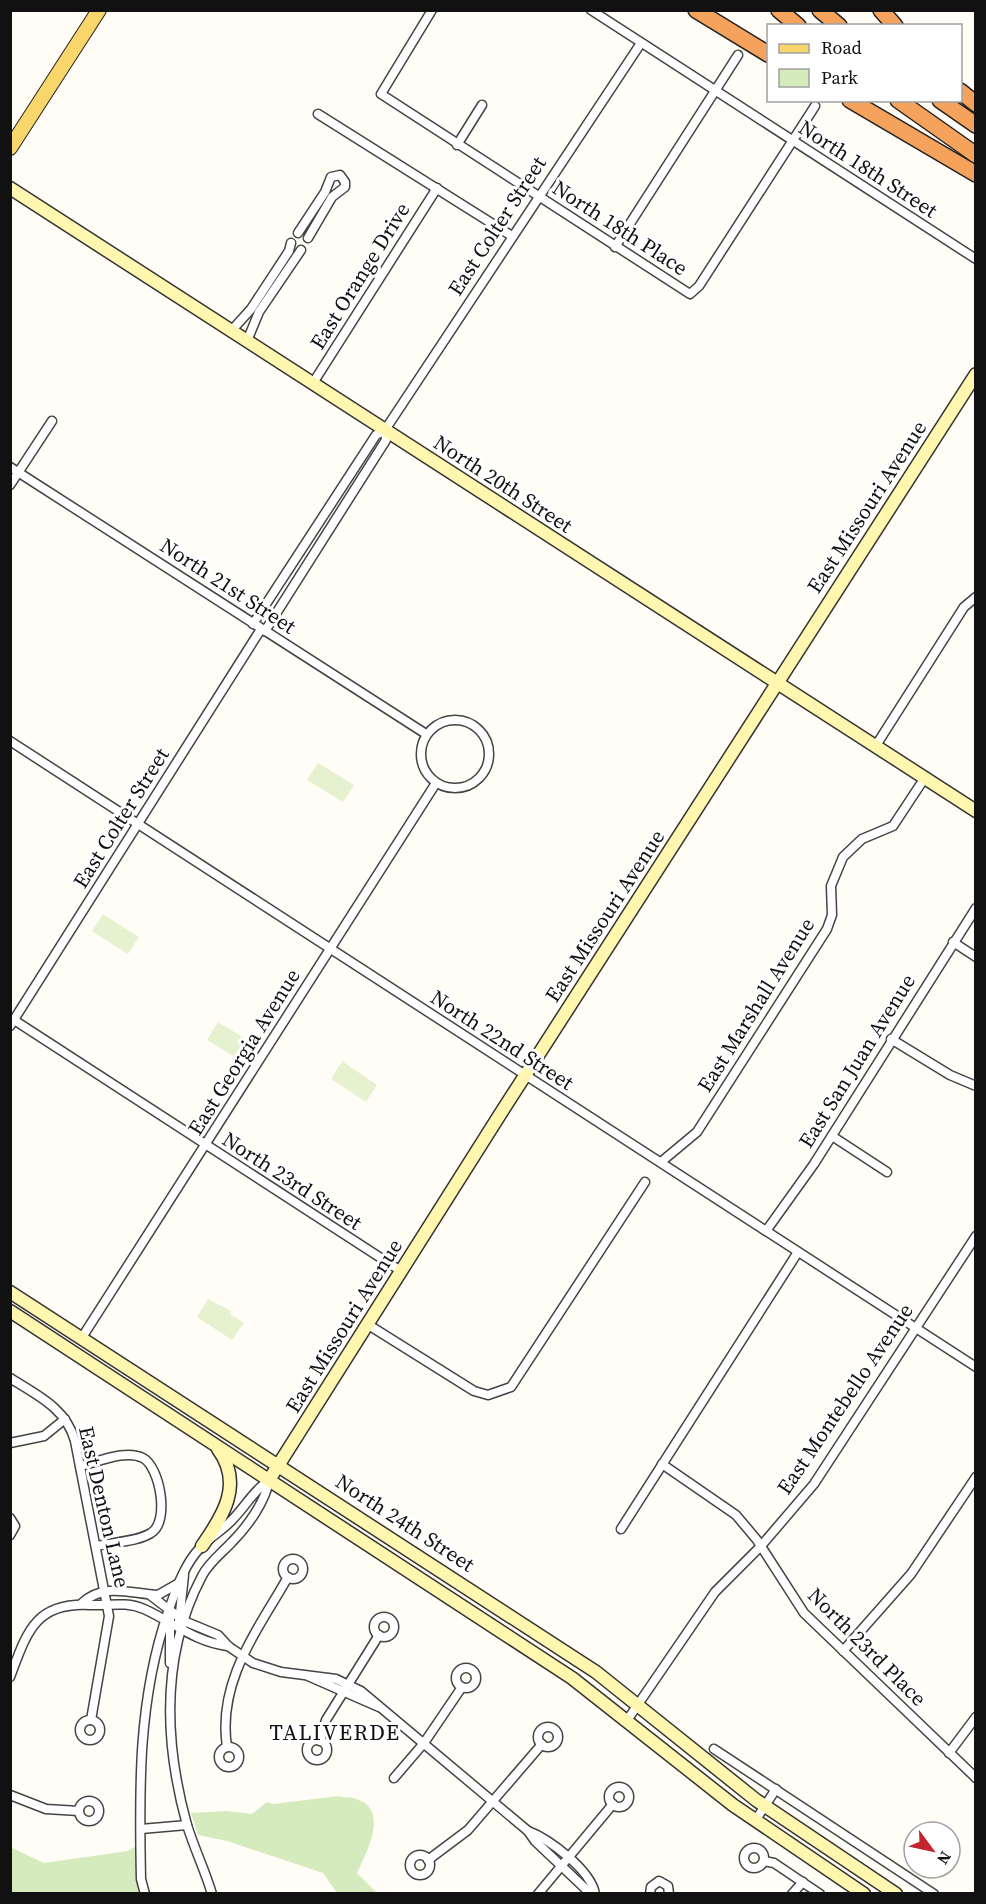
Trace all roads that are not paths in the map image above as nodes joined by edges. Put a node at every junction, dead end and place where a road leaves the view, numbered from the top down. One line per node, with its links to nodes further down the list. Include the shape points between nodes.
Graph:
1 (99, 10): 26 (main road)
2 (432, 10): 25 (street, North 18th Place, via 381,94)
3 (591, 10): 11 (street, North 18th Street)
4 (696, 10): 12 (highway)
5 (779, 10): 8 (highway)
6 (820, 10): 9 (highway)
7 (881, 10): 10 (highway)
8 (796, 24)
9 (837, 24)
10 (893, 24)
11 (640, 43): 14 (street, North 18th Street); 31 (street, East Colter Street)
12 (767, 53)
13 (738, 55): 14 (street)
14 (715, 91): 24 (street, North 18th Street); 36 (street)
15 (962, 93): 19 (highway)
16 (852, 102): 28 (highway)
17 (901, 102): 27 (highway)
18 (943, 102): 23 (highway)
19 (975, 104)
20 (482, 105): 25 (street)
21 (814, 106): 24 (street)
22 (318, 114): 30 (street)
23 (975, 125)
24 (792, 141): 36 (street, North 18th Place, via 699,286 690,294); 38 (street, North 18th Street)
25 (457, 145): 31 (street, North 18th Place)
26 (10, 148)
27 (975, 155)
28 (975, 174)
29 (10, 188): 39 (street, North 20th Street)
30 (437, 188): 33 (street); 42 (street, East Orange Drive)
31 (538, 197): 33 (street, East Colter Street); 36 (street, North 18th Place)
32 (298, 233): 34 (street); 34 (street, via 331,177 340,175 345,187 332,197); 35 (street)
33 (512, 236): 44 (street, East Colter Street)
34 (308, 238): 37 (street, via 307,246)
35 (291, 243): 37 (street); 39 (street, via 251,309)
36 (615, 246)
37 (301, 250): 40 (street, via 259,312)
38 (975, 259)
39 (232, 330): 40 (street, North 20th Street)
40 (247, 341): 42 (street, North 20th Street)
41 (975, 374): 49 (street, East Missouri Avenue)
42 (313, 383): 44 (street, North 20th Street)
43 (52, 421): 45 (street)
44 (385, 430): 48 (street, East Colter Street, via 376,435); 48 (street, East Colter Street, via 386,440); 49 (street, North 20th Street)
45 (15, 470): 46 (street); 48 (street, North 21st Street)
46 (10, 485)
47 (975, 597): 52 (street, via 964,607)
48 (260, 628): 50 (street, North 21st Street); 56 (street, East Colter Street)
49 (777, 683): 52 (street, North 20th Street); 63 (street, East Missouri Avenue)
50 (426, 734): 54 (street, via 420,755 428,776); 54 (street, via 444,720 467,721 484,736 489,747 486,769 469,785 458,788)
51 (10, 741): 56 (street, North 22nd Street)
52 (875, 747): 53 (street, North 20th Street)
53 (924, 779): 55 (street, North 20th Street); 67 (street, East Marshall Avenue, via 892,826 862,839 843,857 831,886 832,915 827,929 697,1132)
54 (436, 783): 59 (street, East Georgia Avenue)
55 (975, 810)
56 (138, 825): 59 (street, North 22nd Street); 61 (street, East Colter Street)
57 (975, 908): 58 (street, East San Juan Avenue)
58 (953, 942): 60 (street); 62 (street, East San Juan Avenue)
59 (331, 949): 63 (street, North 22nd Street); 66 (street, East Georgia Avenue)
60 (975, 957)
61 (12, 1023): 66 (street, North 23rd Street)
62 (891, 1039): 64 (street); 65 (street, East San Juan Avenue)
63 (525, 1076): 67 (street, North 22nd Street); 73 (street, East Missouri Avenue)
64 (975, 1086)
65 (832, 1136): 68 (street); 70 (street, East San Juan Avenue)
66 (205, 1147): 73 (street, North 23rd Street); 78 (street, East Georgia Avenue)
67 (660, 1162): 70 (street, North 22nd Street)
68 (887, 1172)
69 (645, 1182): 76 (street, via 511,1387 488,1395 469,1389)
70 (766, 1231): 72 (street, North 22nd Street)
71 (975, 1236): 77 (street, East Montebello Avenue)
72 (798, 1252): 77 (street, North 22nd Street); 84 (street)
73 (400, 1271): 76 (street, East Missouri Avenue)
74 (10, 1292): 78 (street, North 24th Street)
75 (10, 1311): 83 (street, North 24th Street)
76 (368, 1324): 86 (street, East Missouri Avenue)
77 (916, 1328): 79 (street, North 22nd Street); 94 (street, East Montebello Avenue, via 814,1484)
78 (81, 1339): 86 (street, North 24th Street)
79 (975, 1367)
80 (10, 1378): 81 (street, via 50,1403)
81 (65, 1419): 82 (street, via 44,1436); 85 (street, East Denton Lane, via 73,1433)
82 (10, 1443)
83 (213, 1444): 88 (street, North 24th Street); 93 (street, via 228,1467 230,1495 221,1518)
84 (662, 1464): 90 (street); 94 (street, North 23rd Place, via 728,1508)
85 (80, 1466): 92 (street, East Denton Lane); 92 (street, via 132,1455 148,1462 156,1478 162,1515 156,1529)
86 (279, 1466): 88 (street, East Missouri Avenue); 101 (street, North 24th Street)
87 (975, 1477): 111 (street, via 911,1574)
88 (269, 1480): 93 (street, via 228,1525); 96 (street, via 267,1490 239,1534); 105 (street, North 24th Street)
89 (10, 1518): 91 (street, via 15,1526)
90 (621, 1529)
91 (10, 1534)
92 (97, 1546): 99 (street, East Denton Lane)
93 (202, 1546): 95 (street)
94 (761, 1546): 111 (street, North 23rd Place, via 804,1614); 117 (street, East Montebello Avenue, via 715,1592)
95 (186, 1570): 96 (street); 98 (street); 106 (street)
96 (202, 1575): 106 (street)
97 (288, 1577): 112 (street)
98 (179, 1582): 100 (street, via 158,1595); 104 (street)
99 (106, 1591): 100 (street, via 118,1589); 102 (street); 103 (street, East Denton Lane)
100 (150, 1595): 104 (street)
101 (481, 1595): 105 (street); 117 (street, North 24th Street)
102 (82, 1603): 103 (street); 113 (street, via 61,1606 37,1622 20,1649)
103 (108, 1603): 107 (street, via 142,1608); 120 (street, via 108,1634)
104 (169, 1611): 106 (street); 107 (street)
105 (471, 1611): 119 (street, North 24th Street)
106 (182, 1619): 108 (street); 110 (street, via 212,1631)
107 (168, 1622): 108 (street); 114 (street); 137 (street, via 149,1677 141,1736)
108 (181, 1631): 110 (street); 114 (street)
109 (379, 1635): 116 (street)
110 (228, 1646): 112 (street)
111 (843, 1652): 126 (street, North 23rd Place)
112 (242, 1657): 116 (street, via 265,1668); 124 (street, via 227,1701)
113 (10, 1677)
114 (171, 1678): 136 (street, via 169,1737)
115 (462, 1687): 122 (street)
116 (344, 1688): 121 (street, via 326,1720); 122 (street, via 379,1707)
117 (639, 1705): 119 (street, East Montebello Avenue); 133 (street, North 24th Street)
118 (975, 1717): 126 (street)
119 (628, 1719): 135 (street, North 24th Street)
120 (91, 1720)
121 (320, 1741)
122 (423, 1743): 127 (street); 131 (street)
123 (542, 1744): 131 (street)
124 (227, 1747)
125 (714, 1749): 129 (street)
126 (949, 1753): 128 (street, North 23rd Place)
127 (394, 1778)
128 (975, 1778)
129 (776, 1789): 133 (street); 154 (street)
130 (10, 1795): 134 (street, via 46,1809)
131 (494, 1802): 138 (street); 140 (street, via 458,1840)
132 (613, 1804): 139 (street)
133 (765, 1806): 135 (street); 153 (street, North 24th Street)
134 (79, 1811)
135 (755, 1821): 152 (street, North 24th Street)
136 (188, 1825): 137 (street); 145 (street)
137 (141, 1829): 144 (street, via 141,1879)
138 (528, 1831): 139 (street); 142 (street)
139 (569, 1858): 142 (street); 147 (street, via 587,1878)
140 (428, 1860)
141 (764, 1861): 143 (street)
142 (562, 1866): 146 (street); 147 (street)
143 (803, 1882): 150 (street); 151 (street)
144 (145, 1893)
145 (212, 1893)
146 (538, 1893)
147 (593, 1893)
148 (650, 1893): 149 (street, via 659,1881 668,1886)
149 (669, 1893)
150 (792, 1893)
151 (820, 1893)
152 (864, 1893)
153 (896, 1893)
154 (934, 1893)

